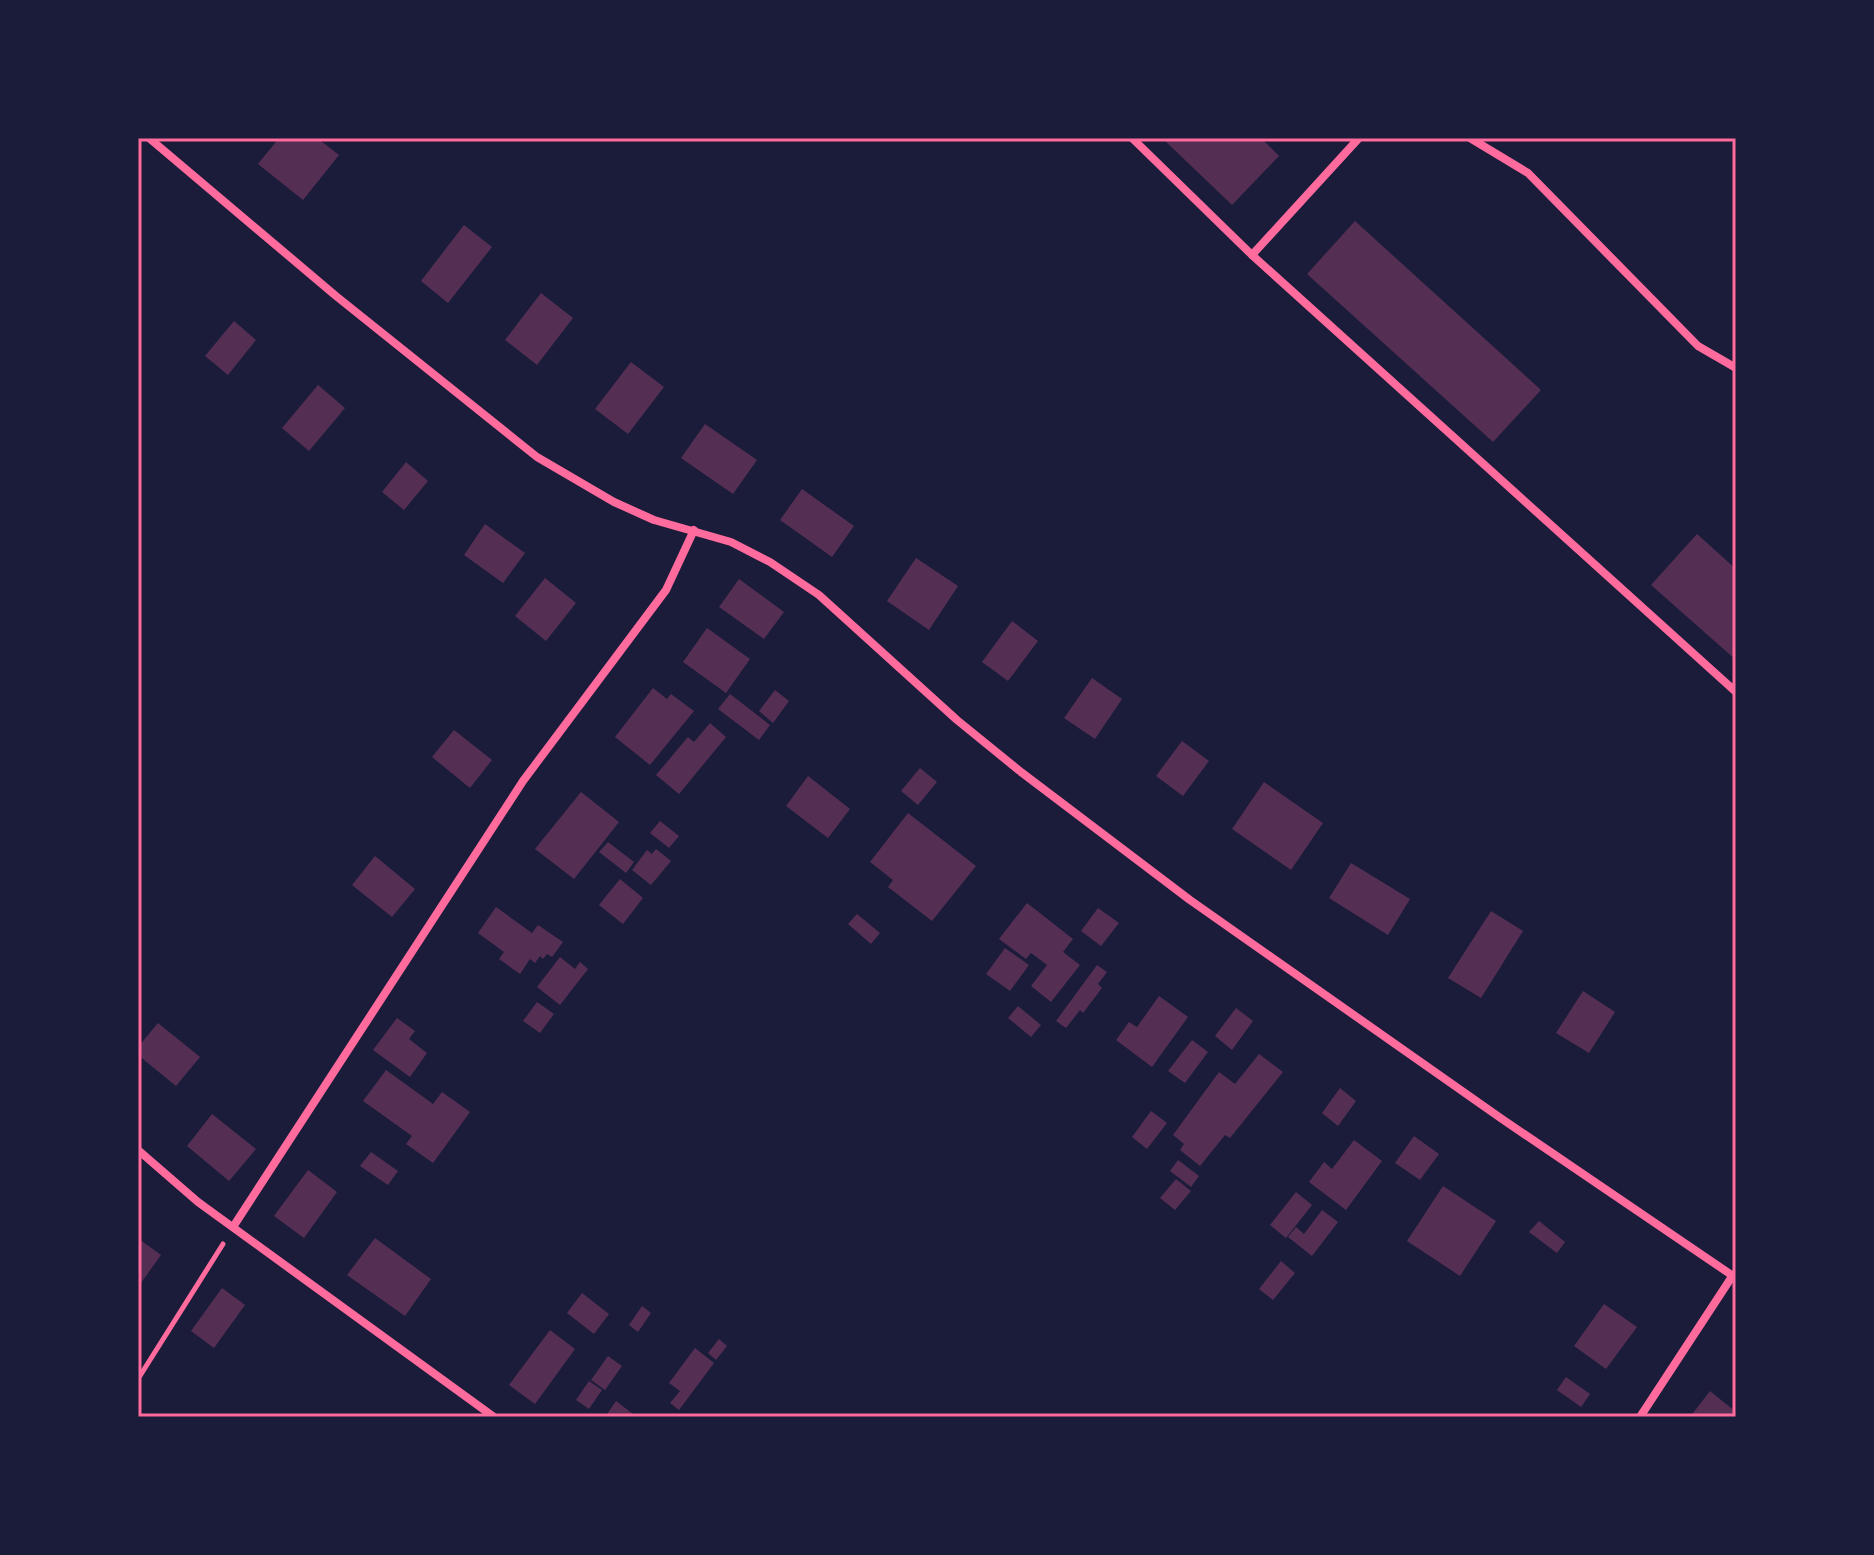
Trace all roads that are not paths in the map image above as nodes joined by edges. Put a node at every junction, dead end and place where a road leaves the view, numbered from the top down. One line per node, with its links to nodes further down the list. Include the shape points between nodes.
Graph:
1 (149, 138): 7 (street, via 537,457 614,502)
2 (1132, 138): 5 (street)
3 (1359, 138): 5 (street)
4 (1470, 138): 6 (street, via 1528,173 1698,346)
5 (1252, 255): 8 (street)
6 (1736, 368)
7 (694, 530): 10 (street, via 666,590 523,781); 11 (street, via 770,562 819,595 968,729 1190,900)
8 (1736, 692)
9 (138, 1150): 10 (street)
10 (233, 1227): 12 (street)
11 (1735, 1276): 13 (street)
12 (494, 1417)
13 (1640, 1417)

